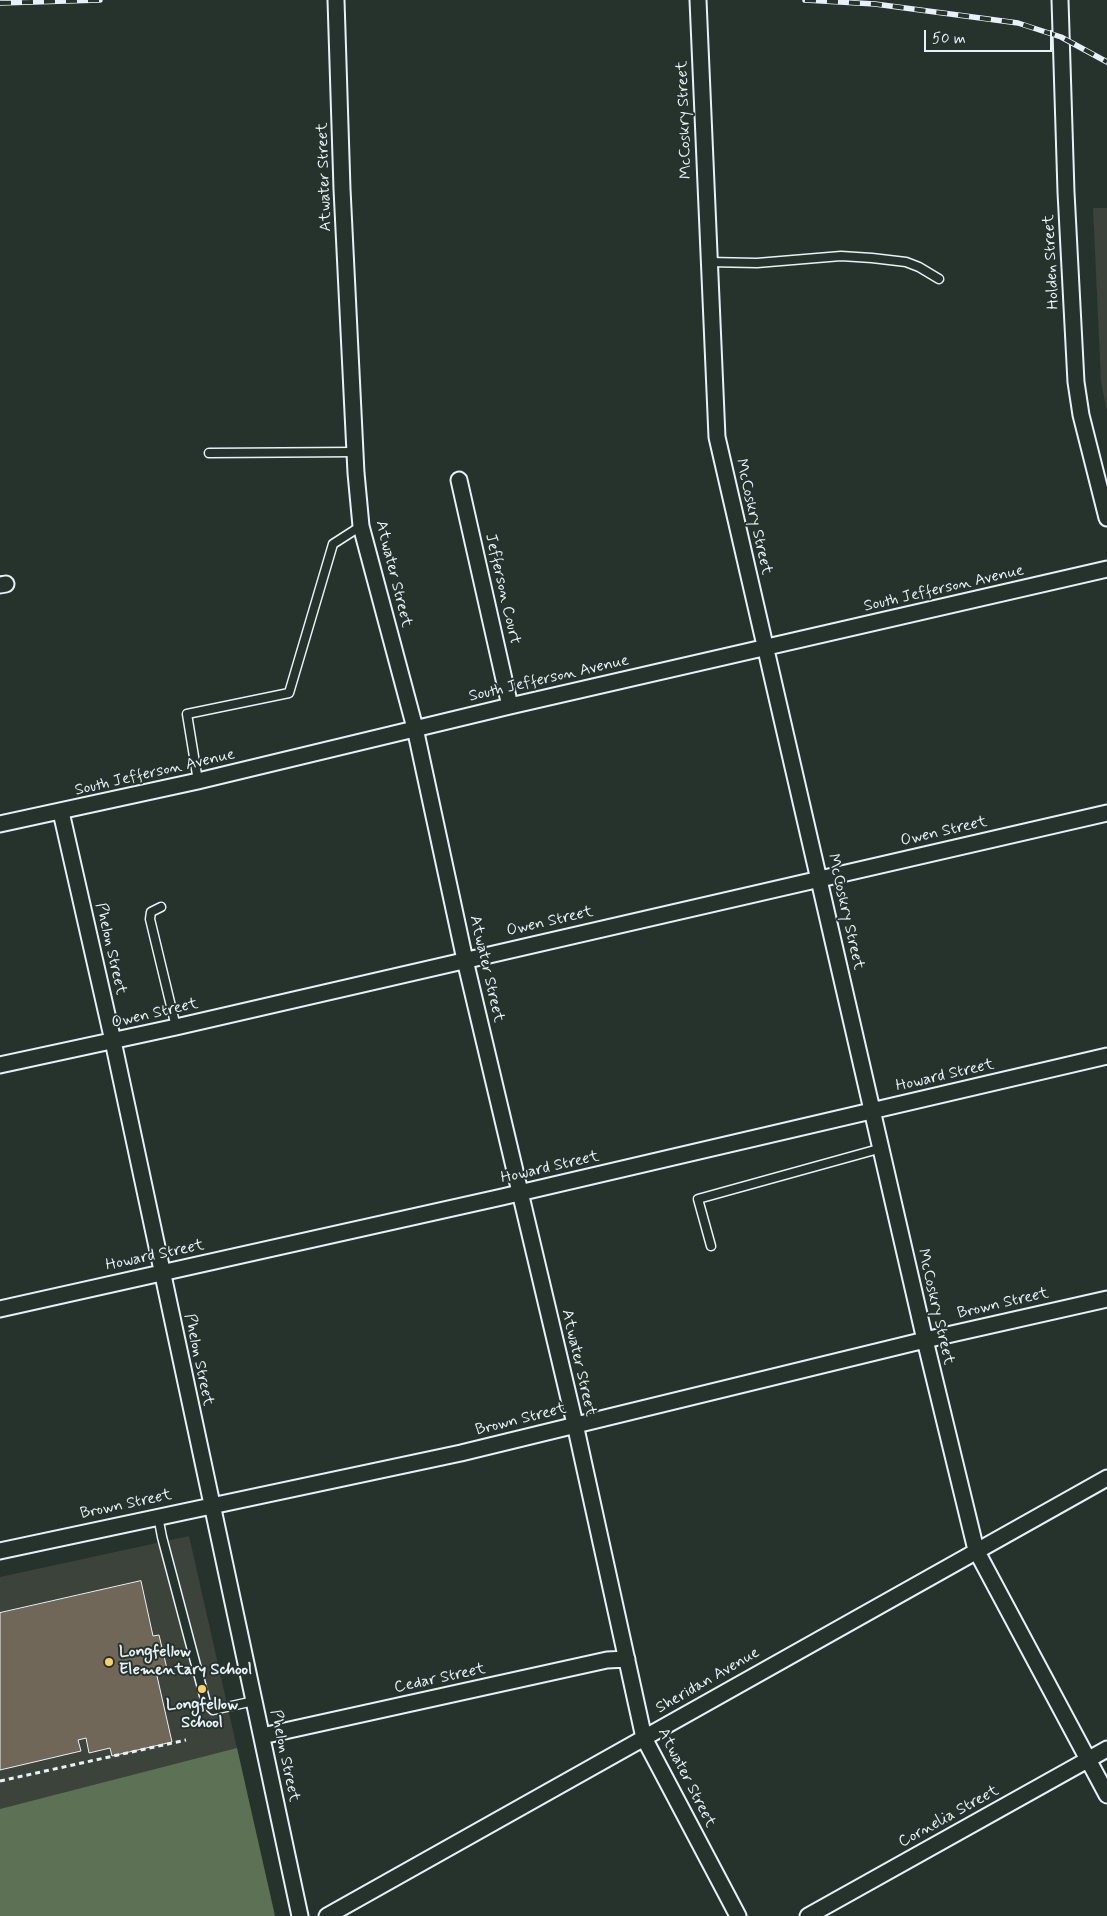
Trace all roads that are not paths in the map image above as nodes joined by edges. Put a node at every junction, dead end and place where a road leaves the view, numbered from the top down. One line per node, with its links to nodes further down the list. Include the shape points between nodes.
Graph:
1 (336, 0): 6 (street, Atwater Street)
2 (698, 0): 4 (street, McCoskry Street)
3 (1060, 0): 9 (street, Holden Street, via 1076,382)
4 (709, 262): 5 (lane, via 757,263 841,256 872,258 913,264); 12 (street, McCoskry Street, via 717,437)
5 (939, 279)
6 (355, 452): 7 (lane); 10 (street, Atwater Street)
7 (209, 453)
8 (459, 480): 13 (street, Jefferson Court)
9 (1107, 518)
10 (361, 526): 14 (street, Atwater Street); 15 (lane, via 333,544 289,693 187,714)
11 (1107, 569): 12 (street, South Jefferson Avenue)
12 (766, 647): 13 (street, South Jefferson Avenue); 19 (street, McCoskry Street)
13 (510, 706): 14 (street, South Jefferson Avenue)
14 (415, 728): 15 (street, South Jefferson Avenue); 21 (street, Atwater Street)
15 (198, 781): 16 (street, South Jefferson Avenue)
16 (60, 812): 18 (street, South Jefferson Avenue); 23 (street, Phelon Street)
17 (1107, 813): 19 (street, Owen Street)
18 (0, 824)
19 (819, 878): 21 (street, Owen Street); 26 (street, McCoskry Street)
20 (161, 907): 22 (lane, via 151,912 150,920)
21 (465, 960): 22 (street, Owen Street); 28 (street, Atwater Street)
22 (176, 1027): 23 (street, Owen Street)
23 (113, 1041): 25 (street, Owen Street); 30 (street, Phelon Street)
24 (1107, 1056): 26 (street, Howard Street)
25 (0, 1065)
26 (874, 1111): 27 (street, McCoskry Street); 28 (street, Howard Street)
27 (882, 1148): 29 (lane, via 698,1199); 33 (street, McCoskry Street)
28 (521, 1193): 30 (street, Howard Street); 34 (street, Atwater Street)
29 (711, 1246)
30 (161, 1273): 32 (street, Howard Street); 36 (street, Phelon Street)
31 (1107, 1299): 33 (street, Brown Street)
32 (0, 1309)
33 (925, 1340): 34 (street, Brown Street); 38 (street, McCoskry Street)
34 (575, 1424): 36 (street, Brown Street, via 461,1453); 40 (street, Atwater Street)
35 (1107, 1478): 38 (street, Sheridan Avenue)
36 (211, 1505): 37 (street, Brown Street); 41 (street, Phelon Street)
37 (158, 1516): 39 (street, Brown Street); 41 (lane, via 206,1703 214,1710)
38 (976, 1550): 43 (street, Sheridan Avenue); 45 (street, McCoskry Street)
39 (0, 1551)
40 (627, 1659): 42 (street, Cedar Street, via 607,1660); 43 (street, Atwater Street)
41 (254, 1701): 42 (street, Phelon Street)
42 (262, 1736): 47 (street, Phelon Street)
43 (644, 1738): 48 (street, Sheridan Avenue); 49 (street, Atwater Street)
44 (1107, 1749): 45 (street, Cornelia Street)
45 (1088, 1760): 46 (street, McCoskry Street); 50 (street, Cornelia Street)
46 (1107, 1795)
47 (300, 1916)
48 (327, 1916)
49 (738, 1916)
50 (808, 1916)

